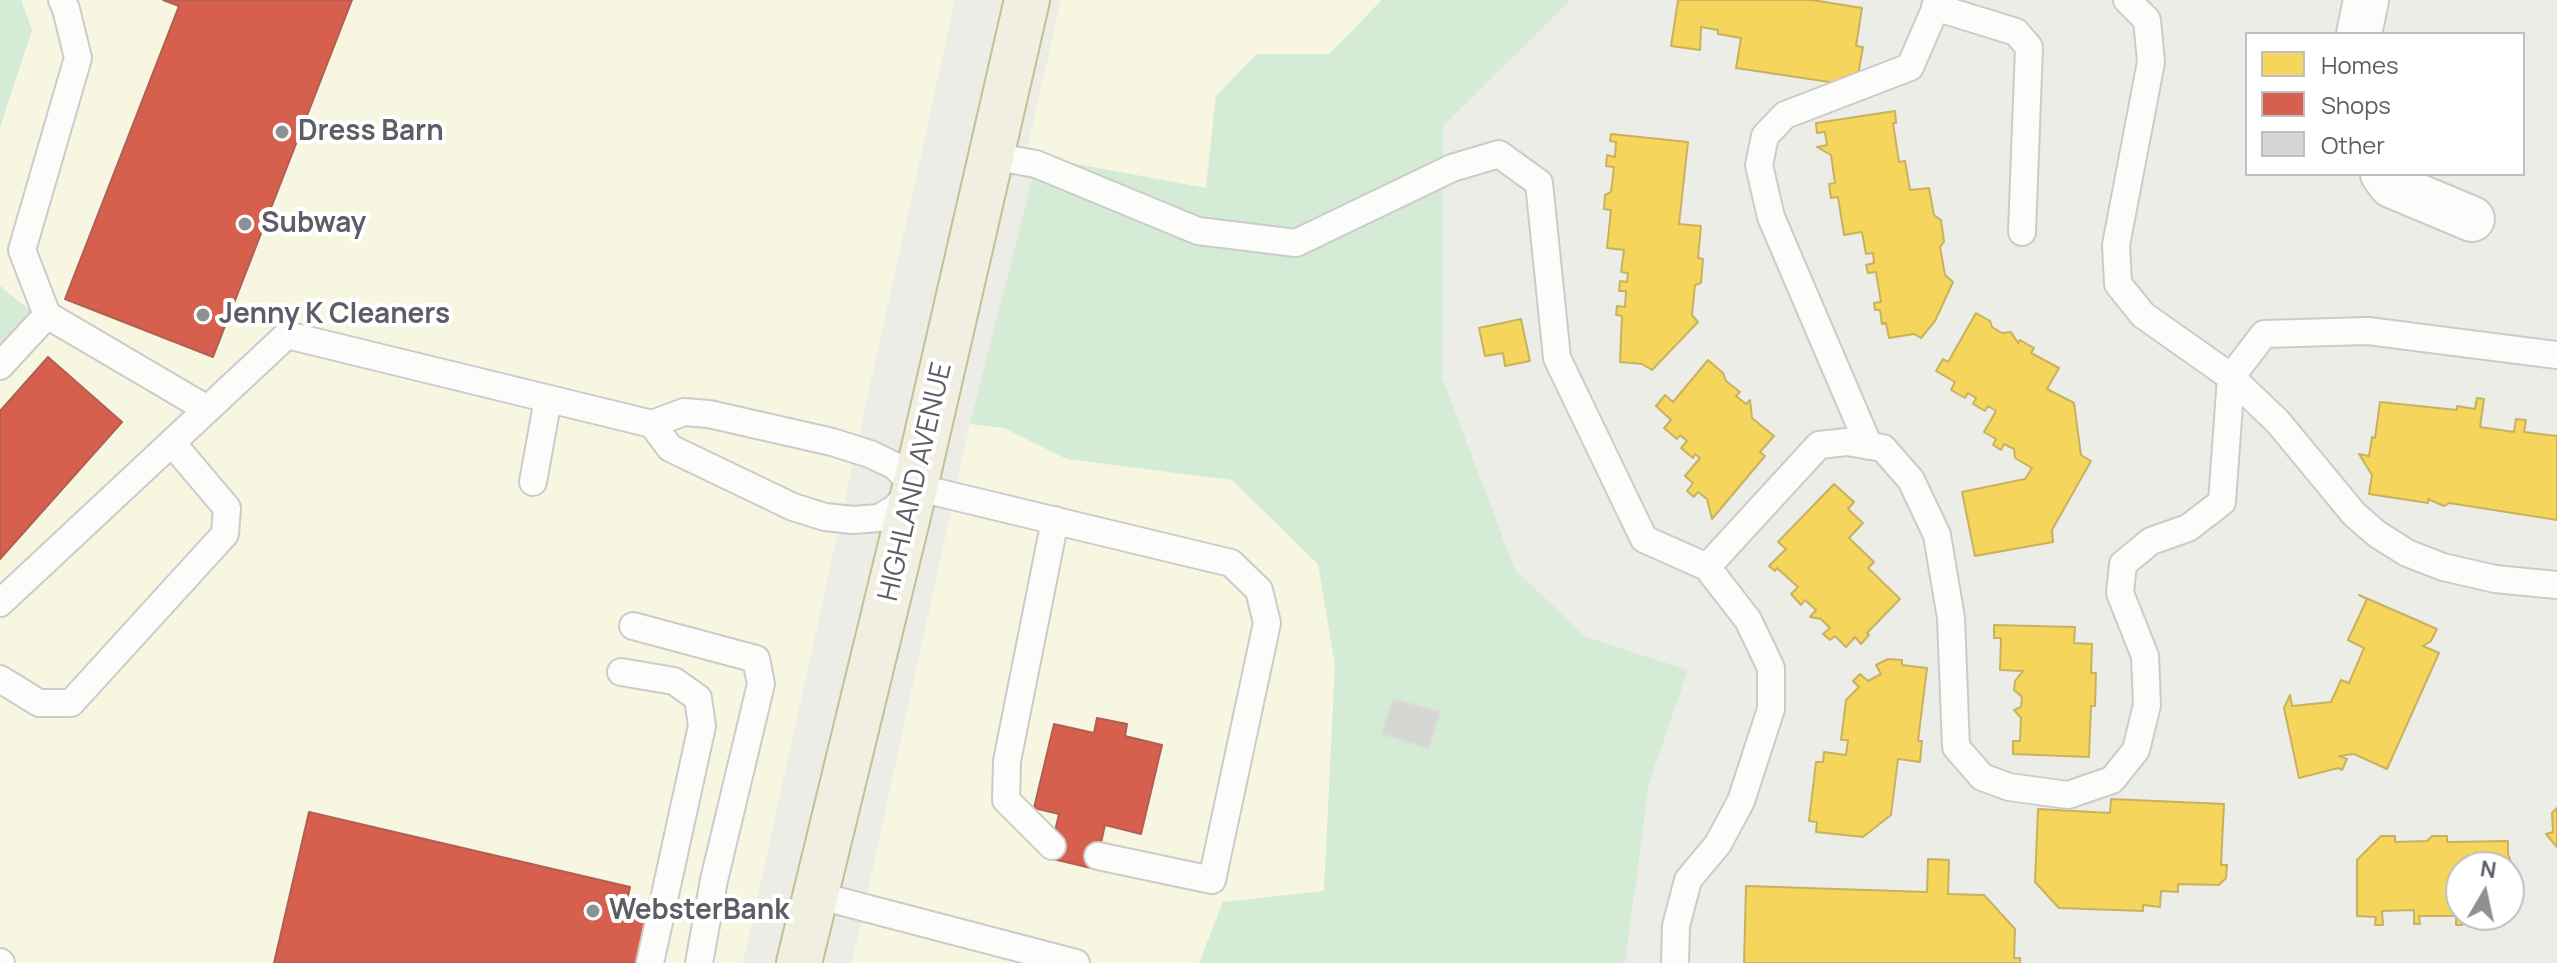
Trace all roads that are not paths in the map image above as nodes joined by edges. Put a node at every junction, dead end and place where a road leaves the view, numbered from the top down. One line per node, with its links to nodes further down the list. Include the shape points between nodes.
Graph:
1 (62, 0): 11 (lane, via 78,58 22,250)
2 (1027, 0): 7 (highway, HIGHLAND AVENUE)
3 (2127, 0): 14 (lane, via 2147,20 2151,62 2116,245 2118,284 2143,315)
4 (2366, 0): 6 (street)
5 (1937, 4): 10 (lane, via 2016,32 2029,47); 19 (lane, via 1910,67 1785,115 1765,136 1759,165 1771,217)
6 (2359, 32)
7 (991, 156): 21 (highway, HIGHLAND AVENUE); 23 (lane, via 1036,164 1198,231 1296,243 1452,168 1499,154 1539,183 1557,358 1644,539)
8 (2384, 176): 9 (street, via 2391,185)
9 (2472, 219)
10 (2022, 232)
11 (47, 315): 13 (lane); 16 (lane)
12 (2557, 355): 14 (lane, via 2368,331 2264,334)
13 (0, 366)
14 (2231, 377): 19 (lane, via 2222,502 2188,528 2151,541 2123,564 2120,593 2145,656 2147,705 2136,750 2112,780 2068,795 2009,787 1982,777 1956,747 1951,618 1937,535 1911,480 1883,448); 24 (lane, via 2377,534 2443,567)
15 (548, 399): 16 (lane, via 287,335); 17 (lane); 20 (lane)
16 (207, 409): 18 (lane)
17 (652, 424): 21 (lane, via 684,412 709,414 832,442 895,466); 21 (lane, via 670,448 825,517 879,518)
18 (172, 443): 25 (lane); 28 (lane, via 227,508 225,534 71,703 39,703)
19 (1869, 446): 23 (lane, via 1819,445)
20 (533, 482)
21 (915, 487): 22 (lane); 31 (highway, HIGHLAND AVENUE)
22 (1055, 520): 29 (lane, via 1006,787 1006,800); 30 (lane, via 1231,563 1259,590 1267,623 1212,880)
23 (1707, 567): 36 (lane, via 1748,620 1771,668 1771,709 1741,801 1718,844 1688,880 1676,926)
24 (2557, 585)
25 (0, 603)
26 (633, 626): 33 (lane, via 756,659 761,684)
27 (621, 672): 32 (lane, via 674,681 698,698 702,726)
28 (0, 679)
29 (1052, 846)
30 (1098, 856)
31 (816, 895): 34 (highway, HIGHLAND AVENUE); 35 (lane)
32 (650, 963)
33 (699, 963)
34 (799, 963)
35 (1076, 963)
36 (1675, 963)

